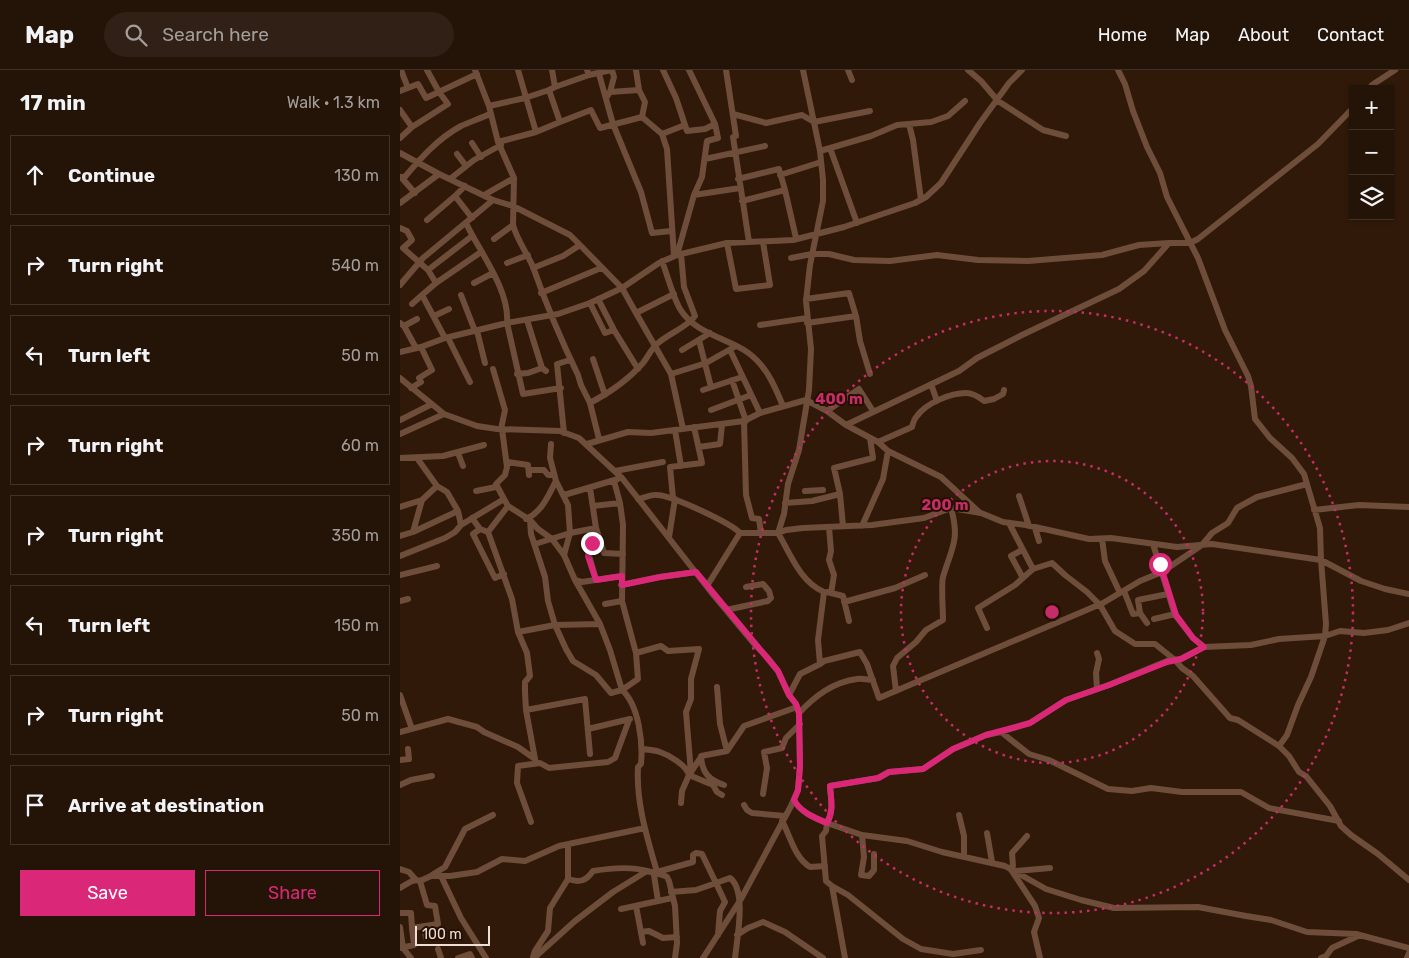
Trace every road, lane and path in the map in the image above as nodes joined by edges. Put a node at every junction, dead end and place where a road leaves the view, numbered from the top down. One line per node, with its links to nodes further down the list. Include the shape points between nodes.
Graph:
1 (401, 70): 25 (street)
2 (427, 70): 29 (street)
3 (518, 70): 31 (street)
4 (552, 70): 26 (street)
5 (612, 70): 20 (street); 30 (street, via 614,77)
6 (636, 70): 27 (street)
7 (663, 70): 46 (street)
8 (689, 70): 21 (street)
9 (695, 70): 21 (street)
10 (726, 70): 39 (street)
11 (803, 70): 42 (street)
12 (848, 70): 22 (street)
13 (968, 70): 23 (street)
14 (978, 70): 23 (street)
15 (1022, 70): 33 (street)
16 (1118, 70): 97 (street, via 1167,197)
17 (1395, 70): 24 (street)
18 (477, 72): 29 (street); 34 (street)
19 (588, 72): 20 (street); 26 (street)
20 (599, 74): 30 (street)
21 (692, 78): 44 (street)
22 (852, 80)
23 (981, 81): 33 (street)
24 (1372, 85)
25 (408, 88): 28 (street); 29 (street, via 418,84 426,98)
26 (552, 88): 31 (street); 41 (street)
27 (639, 90): 30 (street); 40 (street, via 645,102)
28 (400, 92)
29 (439, 92): 47 (street, via 448,104)
30 (608, 95): 43 (street)
31 (525, 98): 34 (street); 48 (street)
32 (965, 101): 45 (street, via 948,116 931,122)
33 (998, 101): 50 (street, via 1043,130); 79 (street, via 942,183)
34 (489, 106): 38 (street)
35 (400, 110): 47 (street)
36 (870, 112): 42 (street)
37 (1349, 112): 97 (street, via 1318,144 1229,216)
38 (490, 114): 53 (street); 62 (street, via 461,126)
39 (733, 114): 42 (street, via 766,123 802,115); 57 (street)
40 (642, 117): 43 (street); 49 (street)
41 (560, 122): 43 (street, via 591,110 600,128); 48 (street)
42 (814, 122): 56 (street)
43 (613, 124): 89 (street, via 641,192 652,233)
44 (715, 124): 46 (street, via 687,131); 61 (street, via 718,138 707,141)
45 (908, 124): 55 (street); 79 (street)
46 (685, 125): 49 (street)
47 (412, 127): 51 (street)
48 (536, 132): 53 (street)
49 (662, 134): 89 (street, via 667,149)
50 (1066, 136)
51 (400, 138)
52 (472, 143): 60 (street)
53 (500, 144): 60 (street); 68 (street)
54 (765, 146): 57 (street)
55 (830, 148): 56 (street); 86 (street)
56 (820, 151): 63 (street)
57 (736, 152): 61 (street); 70 (street)
58 (400, 153): 62 (street)
59 (456, 154): 64 (street)
60 (481, 156): 64 (street)
61 (704, 159): 76 (street, via 702,177)
62 (417, 162): 65 (street); 67 (street)
63 (822, 162): 66 (street); 90 (street, via 823,201)
64 (466, 166): 69 (street)
65 (438, 174): 69 (street); 74 (street)
66 (780, 175): 70 (street, via 778,169); 73 (street)
67 (402, 178): 74 (street)
68 (514, 178): 75 (street); 82 (street)
69 (450, 179): 71 (street)
70 (738, 179): 72 (street)
71 (465, 186): 75 (street); 77 (street)
72 (740, 188): 76 (street); 80 (street)
73 (785, 190): 80 (street); 92 (street)
74 (415, 193): 81 (street)
75 (484, 195): 78 (street)
76 (694, 195): 103 (street)
77 (456, 196): 83 (street); 84 (street)
78 (494, 200): 82 (street); 83 (street)
79 (921, 200): 86 (street)
80 (742, 201): 94 (street)
81 (400, 203)
82 (513, 206): 87 (street); 99 (street, via 570,235)
83 (472, 218): 85 (street)
84 (427, 220)
85 (466, 223): 91 (street); 106 (street)
86 (857, 223): 90 (street)
87 (513, 224): 93 (street); 102 (street)
88 (400, 228): 106 (street, via 407,231 412,240 403,248)
89 (672, 231): 103 (street)
90 (817, 234): 92 (street); 101 (street)
91 (472, 236): 100 (street); 110 (street)
92 (796, 238): 95 (street)
93 (494, 239)
94 (748, 242): 95 (street); 98 (street)
95 (763, 242): 98 (street, via 770,285 736,289)
96 (1169, 243): 97 (street); 101 (street, via 1139,245 1102,255 1028,261 937,255 881,261); 159 (street, via 1144,271 1119,289 1022,335)
97 (1190, 243): 207 (street, via 1225,330 1248,376 1255,418 1270,438 1292,458)
98 (727, 244): 103 (street)
99 (580, 245): 108 (street); 109 (street)
100 (481, 252): 111 (street); 113 (street)
101 (812, 254): 104 (street); 121 (street)
102 (528, 255): 107 (street); 108 (street)
103 (677, 255): 105 (street); 131 (street, via 694,316)
104 (791, 258)
105 (662, 261): 115 (street); 117 (street)
106 (419, 262): 110 (street); 112 (street)
107 (507, 263)
108 (533, 268): 116 (street)
109 (602, 268): 115 (street); 116 (street)
110 (428, 270): 113 (street)
111 (493, 273): 114 (street); 133 (street, via 500,288)
112 (401, 281)
113 (436, 282): 118 (street)
114 (474, 283)
115 (622, 288): 120 (street); 125 (street)
116 (541, 293): 127 (street)
117 (674, 294): 125 (street); 131 (street, via 680,309)
118 (422, 295): 123 (street); 126 (street)
119 (461, 295): 137 (street)
120 (598, 299): 122 (street); 136 (street)
121 (806, 299): 128 (street, via 849,293); 132 (street)
122 (590, 303): 127 (street); 136 (street, via 606,333)
123 (412, 304)
124 (449, 309): 126 (street)
125 (636, 313): 141 (street)
126 (434, 316): 139 (street)
127 (550, 316): 130 (street); 147 (street)
128 (856, 316): 132 (street); 154 (street)
129 (417, 319): 135 (street)
130 (527, 320): 133 (street); 152 (street, via 544,369)
131 (692, 321): 138 (street); 141 (street)
132 (807, 321): 134 (street); 168 (street, via 811,350)
133 (507, 323): 137 (street); 152 (street)
134 (760, 324)
135 (402, 325): 142 (street)
136 (614, 330): 151 (street)
137 (476, 331): 139 (street); 148 (street)
138 (710, 333): 140 (street); 143 (street)
139 (447, 338): 142 (street); 158 (street)
140 (699, 340): 144 (street); 149 (street)
141 (654, 346): 151 (street); 153 (street)
142 (418, 348): 145 (street); 161 (street, via 432,370)
143 (733, 348): 149 (street); 155 (street); 172 (street, via 745,350 761,364)
144 (682, 350)
145 (400, 352)
146 (593, 359): 165 (street)
147 (570, 360): 162 (street, via 557,364); 170 (street)
148 (485, 363)
149 (706, 363): 153 (street); 160 (street)
150 (493, 369): 183 (street, via 505,410)
151 (638, 369): 165 (street)
152 (517, 374): 162 (street, via 523,394)
153 (671, 374): 184 (street)
154 (870, 374)
155 (742, 377): 157 (street); 166 (street)
156 (400, 378): 161 (street)
157 (732, 380): 160 (street); 167 (street)
158 (470, 382)
159 (931, 384): 169 (street); 175 (street)
160 (711, 387): 163 (street)
161 (411, 388): 171 (street)
162 (560, 388): 186 (street)
163 (703, 390)
164 (1004, 390): 169 (street, via 994,399 984,401 966,393)
165 (605, 395): 170 (street)
166 (751, 395): 167 (street); 176 (street)
167 (739, 400): 173 (street); 179 (street)
168 (806, 400): 172 (street); 174 (street); 222 (street, via 799,450)
169 (937, 401): 190 (street, via 916,416 912,427)
170 (590, 403): 189 (street)
171 (432, 404): 177 (street); 178 (street)
172 (784, 406): 176 (street)
173 (711, 410)
174 (827, 411): 175 (street, via 859,388); 181 (street)
175 (873, 411): 181 (street)
176 (760, 413): 179 (street)
177 (444, 414): 183 (street, via 477,426); 187 (street)
178 (400, 420)
179 (745, 421): 180 (street); 243 (street, via 746,495 752,518 758,518)
180 (722, 425): 182 (street); 194 (street, via 720,444)
181 (846, 425): 188 (street)
182 (694, 427): 184 (street); 194 (street)
183 (502, 428): 186 (street); 199 (street)
184 (683, 428): 185 (street)
185 (674, 430): 189 (street, via 650,434 628,432); 202 (street)
186 (564, 432): 192 (street)
187 (400, 434)
188 (870, 438): 190 (street); 213 (street, via 873,458 834,468)
189 (599, 439): 192 (street)
190 (878, 442): 195 (street)
191 (552, 444): 204 (street, via 550,458)
192 (587, 444): 203 (street)
193 (484, 445): 196 (street)
194 (698, 447): 202 (street, via 702,463)
195 (888, 451): 230 (street, via 941,477); 236 (street, via 883,479)
196 (458, 453): 198 (street); 201 (street)
197 (400, 458): 198 (street)
198 (416, 458): 208 (street)
199 (507, 462): 204 (street, via 528,465 530,472 544,470); 209 (street, via 505,475)
200 (664, 462): 203 (street)
201 (463, 466)
202 (682, 466): 218 (street, via 670,467)
203 (615, 471): 205 (street)
204 (555, 478): 214 (street); 232 (street, via 547,499)
205 (622, 478): 206 (street); 217 (street)
206 (614, 481): 210 (street); 221 (street)
207 (1307, 484): 228 (street); 254 (street, via 1257,497 1237,508 1228,523 1212,533)
208 (437, 486): 219 (street); 229 (street, via 447,492)
209 (496, 487): 212 (street); 216 (street)
210 (590, 488): 214 (street); 224 (street)
211 (823, 490): 220 (street, via 808,491)
212 (476, 491)
213 (840, 494): 220 (street); 235 (street)
214 (564, 495): 244 (street)
215 (1019, 496): 238 (street)
216 (504, 499): 223 (street); 231 (street)
217 (638, 499): 218 (street, via 656,494); 248 (street)
218 (674, 499): 245 (street); 248 (street)
219 (422, 500): 225 (street); 241 (street)
220 (812, 501): 222 (street)
221 (620, 503): 224 (street); 257 (street)
222 (785, 504): 246 (street)
223 (508, 506): 232 (street); 242 (street)
224 (592, 506): 239 (street)
225 (400, 507)
226 (1409, 507): 228 (street, via 1359,505)
227 (950, 508): 230 (street); 236 (street, via 924,518); 303 (street, via 956,532 943,576 943,620 926,630 897,658 893,666)
228 (1314, 510): 259 (street, via 1320,528)
229 (458, 511): 234 (street); 241 (street)
230 (980, 512): 233 (street)
231 (472, 518): 234 (street); 240 (street)
232 (528, 520): 249 (street); 252 (street)
233 (1008, 523): 238 (street); 255 (street)
234 (461, 524): 258 (street, via 445,538)
235 (843, 526): 236 (street); 237 (street)
236 (862, 526)
237 (829, 527): 246 (street); 274 (street, via 829,560 834,576)
238 (1032, 527): 250 (street); 251 (street)
239 (593, 528): 244 (street); 257 (street, via 604,553); 270 (street, via 588,556)
240 (480, 529): 242 (street); 264 (street, via 473,534 495,578)
241 (413, 532): 247 (street)
242 (488, 532): 264 (street)
243 (761, 532): 245 (street); 246 (street)
244 (570, 533): 249 (street); 256 (street)
245 (740, 533): 272 (street)
246 (778, 533): 274 (street, via 803,575 813,586)
247 (400, 536)
248 (669, 536): 262 (street)
249 (552, 539): 252 (street); 256 (street)
250 (1102, 539): 253 (street); 275 (street, via 1105,561)
251 (1039, 541)
252 (535, 544): 290 (street)
253 (1153, 544): 254 (street, via 1177,547); 263 (street)
254 (1202, 545): 259 (street); 263 (street)
255 (1022, 550): 261 (street); 268 (street, via 1011,556)
256 (564, 554): 269 (street)
257 (623, 554): 267 (street)
258 (400, 556)
259 (1321, 560): 277 (street, via 1361,581); 293 (street)
260 (437, 566): 266 (street)
261 (1033, 569): 268 (street); 281 (street, via 1052,563)
262 (696, 572): 271 (street); 272 (street)
263 (1162, 572): 275 (street, via 1140,580); 276 (street)
264 (504, 574): 292 (street)
265 (924, 575): 279 (street, via 895,588)
266 (400, 576)
267 (622, 576): 270 (street); 271 (street)
268 (1023, 578): 291 (street, via 978,608)
269 (575, 580): 270 (street); 289 (street)
270 (596, 580)
271 (622, 585): 278 (street)
272 (707, 586): 282 (street)
273 (746, 586): 282 (street, via 763,584 771,598)
274 (827, 592): 279 (street, via 843,596); 298 (street, via 818,640)
275 (1122, 592): 281 (street); 283 (street, via 1134,614)
276 (1168, 594): 283 (street, via 1138,600); 284 (street)
277 (1409, 594)
278 (622, 601): 280 (street); 295 (street)
279 (844, 602): 286 (street)
280 (605, 604)
281 (1100, 605): 297 (street, via 1115,631 1135,644 1154,644); 303 (street)
282 (726, 610): 305 (street, via 778,671)
283 (1140, 613): 287 (street)
284 (1175, 614): 285 (street); 294 (street)
285 (1154, 619)
286 (849, 621)
287 (1147, 623)
288 (1409, 623): 293 (street, via 1388,630 1340,631)
289 (600, 624): 290 (street); 302 (street)
290 (555, 625): 292 (street); 302 (street, via 573,661 596,675 611,693)
291 (987, 628)
292 (518, 632): 306 (street, via 530,665 524,692)
293 (1325, 636): 294 (street, via 1284,638 1251,646); 315 (street, via 1287,735)
294 (1204, 647): 297 (street)
295 (636, 653): 302 (street, via 638,680); 323 (street, via 661,646 668,651 699,649 686,712)
296 (1097, 653): 301 (street)
297 (1175, 660): 301 (street); 315 (street, via 1230,718)
298 (820, 664): 299 (street, via 860,652); 305 (street, via 800,674)
299 (873, 680): 303 (street, via 879,698); 307 (street, via 855,679 833,685)
300 (717, 686): 318 (street, via 720,724)
301 (1097, 689): 314 (street, via 1066,700 1030,723)
302 (622, 690): 308 (street, via 627,694)
303 (896, 691)
304 (400, 695): 311 (street)
305 (789, 695): 307 (street)
306 (526, 710): 312 (street, via 585,699); 322 (street)
307 (798, 710): 310 (street); 318 (street, via 744,726)
308 (637, 718): 309 (street); 317 (street)
309 (629, 720): 312 (street); 322 (street, via 615,758 608,762 549,768)
310 (800, 724): 328 (street, via 786,738 782,748 764,752 767,768); 330 (street, via 800,766)
311 (412, 729): 313 (street); 322 (street, via 448,719 476,727 518,747)
312 (588, 729): 319 (street)
313 (400, 732)
314 (1001, 732): 336 (street, via 1029,754 1049,760 1108,789 1241,792 1269,808); 338 (street, via 953,749 923,769 889,772 878,778 830,786 832,814)
315 (1279, 746): 336 (street)
316 (408, 749): 321 (street, via 409,758)
317 (643, 749): 323 (street, via 659,751); 339 (street, via 638,767 638,795)
318 (727, 751): 320 (street)
319 (590, 754)
320 (701, 756): 323 (street); 325 (street, via 702,766)
321 (400, 760)
322 (537, 761): 337 (street, via 518,766 517,783)
323 (690, 774): 325 (street); 331 (street, via 682,791)
324 (432, 776): 326 (street)
325 (712, 783): 327 (street); 329 (street)
326 (400, 785)
327 (724, 785)
328 (763, 794)
329 (722, 795)
330 (794, 800): 335 (street); 338 (street, via 805,812)
331 (681, 803)
332 (744, 805): 335 (street, via 752,813)
333 (959, 815): 345 (street)
334 (493, 816): 353 (street, via 465,829 445,867)
335 (783, 819): 347 (street, via 793,846 803,861 810,867); 362 (street)
336 (1339, 821): 357 (street, via 1351,835)
337 (531, 822)
338 (827, 823): 341 (street); 347 (street, via 822,836)
339 (645, 828): 343 (street); 352 (street)
340 (987, 833): 346 (street)
341 (862, 835): 344 (street, via 864,857 861,875 869,876 874,870); 345 (street, via 907,841)
342 (1026, 836): 350 (street, via 1012,854)
343 (568, 845): 354 (street, via 525,861 502,859 477,872); 356 (street)
344 (874, 854)
345 (964, 856): 346 (street)
346 (992, 862): 350 (street)
347 (825, 866): 359 (street, via 826,881)
348 (1050, 868): 350 (street)
349 (400, 869): 355 (street)
350 (1012, 870): 372 (street, via 1046,888 1114,908 1198,907 1271,920 1307,932); 394 (street, via 1039,918 1034,932)
351 (648, 871): 352 (street); 356 (street, via 607,869 593,871 582,881); 388 (street, via 612,892)
352 (657, 872): 358 (street, via 693,862 693,855 702,854); 361 (street, via 667,877); 363 (street, via 654,875)
353 (431, 876): 354 (street); 355 (street)
354 (441, 876): 387 (street, via 461,918)
355 (418, 880): 360 (street); 367 (street, via 427,906 435,906 438,924)
356 (568, 880): 388 (street, via 550,908 548,931)
357 (1409, 880)
358 (716, 883): 361 (street); 362 (street, via 731,878); 373 (street, via 725,902 720,910)
359 (832, 886): 380 (street, via 921,949 953,954); 382 (street)
360 (400, 888)
361 (671, 895): 363 (street); 374 (street)
362 (741, 900): 371 (street); 373 (street)
363 (658, 901): 364 (street)
364 (636, 906): 365 (street); 370 (street)
365 (621, 908)
366 (400, 913): 369 (street, via 410,913)
367 (424, 926): 369 (street); 375 (street)
368 (400, 927): 377 (street)
369 (412, 928): 377 (street, via 414,946)
370 (641, 932): 374 (street, via 649,931 663,938); 376 (street)
371 (737, 935): 391 (street); 392 (street, via 763,922 785,932)
372 (1360, 935): 378 (street); 395 (street, via 1332,948)
373 (718, 936): 390 (street)
374 (677, 937): 389 (street)
375 (426, 938)
376 (642, 943)
377 (402, 948): 383 (street)
378 (1409, 948)
379 (438, 950): 384 (street)
380 (981, 950)
381 (1409, 953): 396 (street)
382 (845, 955): 393 (street)
383 (410, 958)
384 (441, 958)
385 (458, 958): 386 (street, via 470,954)
386 (472, 958)
387 (486, 958)
388 (533, 958)
389 (675, 958)
390 (703, 958)
391 (735, 958)
392 (823, 958)
393 (839, 958)
394 (1040, 958)
395 (1321, 958)
396 (1407, 958)

